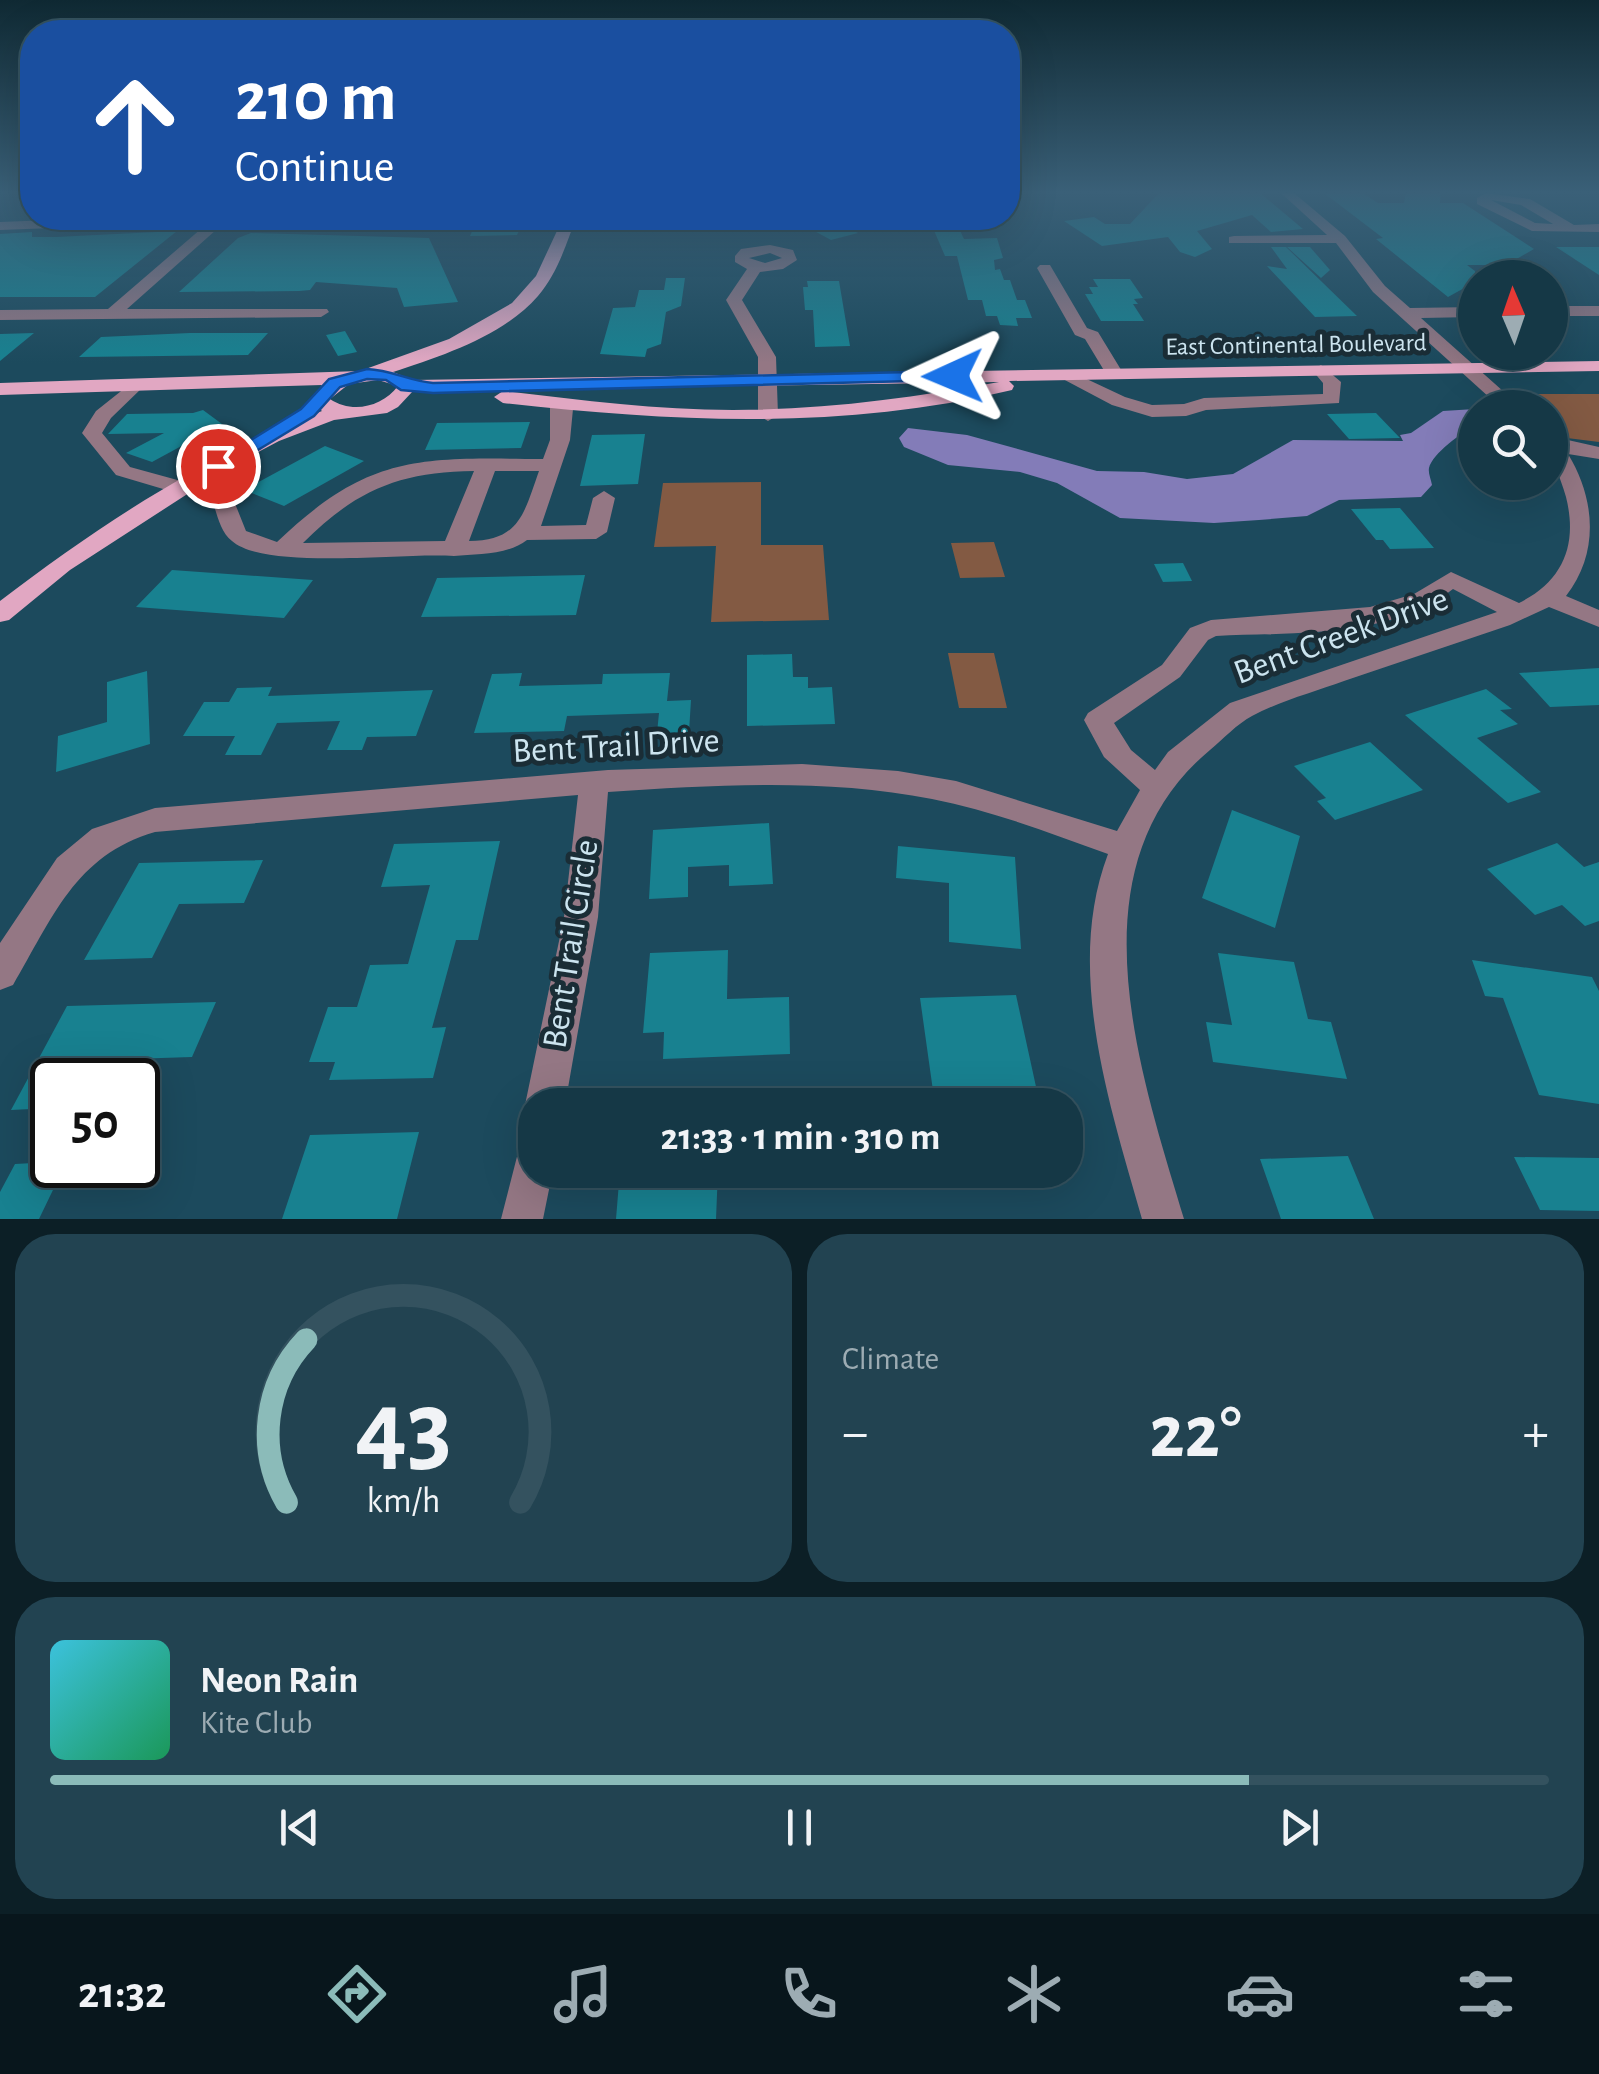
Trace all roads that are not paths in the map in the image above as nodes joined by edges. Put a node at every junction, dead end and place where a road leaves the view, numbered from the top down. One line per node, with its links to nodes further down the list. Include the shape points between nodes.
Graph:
1 (185, 250): 11 (street)
2 (556, 250): 13 (main road, via 530,295 498,320)
3 (1348, 250): 10 (street)
4 (756, 267): 22 (street, via 734,300 738,317 766,354)
5 (1045, 268): 20 (street, via 1081,331 1075,336)
6 (1599, 311): 9 (street)
7 (321, 312): 11 (street)
8 (1458, 312): 10 (street)
9 (1568, 312)
10 (1406, 313): 14 (street)
11 (112, 314): 12 (street)
12 (0, 315)
13 (442, 347): 21 (main road); 25 (main road, via 460,375); 29 (main road, via 409,372)
14 (1458, 361)
15 (1568, 366): 16 (main road, East Continental Boulevard)
16 (1599, 366)
17 (1458, 368): 18 (main road, East Continental Boulevard)
18 (1322, 370): 20 (main road, East Continental Boulevard); 23 (street, via 1332,382 1332,399 1204,404 1186,412 1131,408)
19 (1468, 370): 30 (street)
20 (1105, 373): 22 (main road, East Continental Boulevard); 23 (main road)
21 (367, 374): 24 (main road); 29 (main road, via 390,375)
22 (766, 378): 25 (main road, East Continental Boulevard); 35 (street)
23 (1070, 378): 35 (main road, via 872,408)
24 (344, 379): 26 (main road); 31 (main road)
25 (558, 382): 29 (main road, East Continental Boulevard)
26 (260, 384): 27 (main road); 31 (main road)
27 (135, 386): 28 (main road); 45 (street, via 92,434 123,471)
28 (0, 389)
29 (401, 390): 32 (main road); 34 (main road)
30 (1493, 390)
31 (320, 400): 34 (main road); 36 (main road)
32 (560, 404): 33 (main road); 37 (street)
33 (595, 408): 35 (main road); 37 (street)
34 (351, 412): 36 (main road)
35 (768, 415)
36 (272, 437): 45 (main road)
37 (560, 440): 42 (street)
38 (1568, 450): 40 (street)
39 (1568, 453): 41 (street)
40 (1599, 453)
41 (1599, 464)
42 (551, 465): 43 (street); 48 (street)
43 (487, 466): 49 (street); 50 (street, via 422,467 374,477)
44 (1568, 471): 47 (street, Bent Creek Drive)
45 (185, 485): 50 (street, via 222,496 236,534 247,542); 53 (main road)
46 (604, 498): 48 (street, via 596,532)
47 (1591, 529): 51 (street, Bent Creek Drive, via 1562,587)
48 (524, 533): 49 (street, via 496,546)
49 (454, 549): 50 (street)
50 (282, 550)
51 (1547, 597): 52 (street, Bent Creek Drive); 54 (street)
52 (1518, 612): 56 (street, Bent Creek Drive, via 1240,710 1205,732); 56 (street, via 1451,579 1421,601 1198,634 1171,672 1098,720 1105,740 1130,769)
53 (0, 614)
54 (1599, 620)
55 (594, 782): 57 (street, Bent Trail Drive, via 898,782 1024,810); 58 (street, Bent Trail Drive, via 155,820 92,844); 59 (street, Bent Trail Circle, via 581,916)
56 (1156, 785): 57 (street, Bent Creek Drive)
57 (1124, 847): 62 (street, Bent Creek Drive, via 1107,919 1108,986)
58 (0, 974)
59 (548, 1088)
60 (528, 1188): 61 (street)
61 (522, 1219)
62 (1163, 1219)

